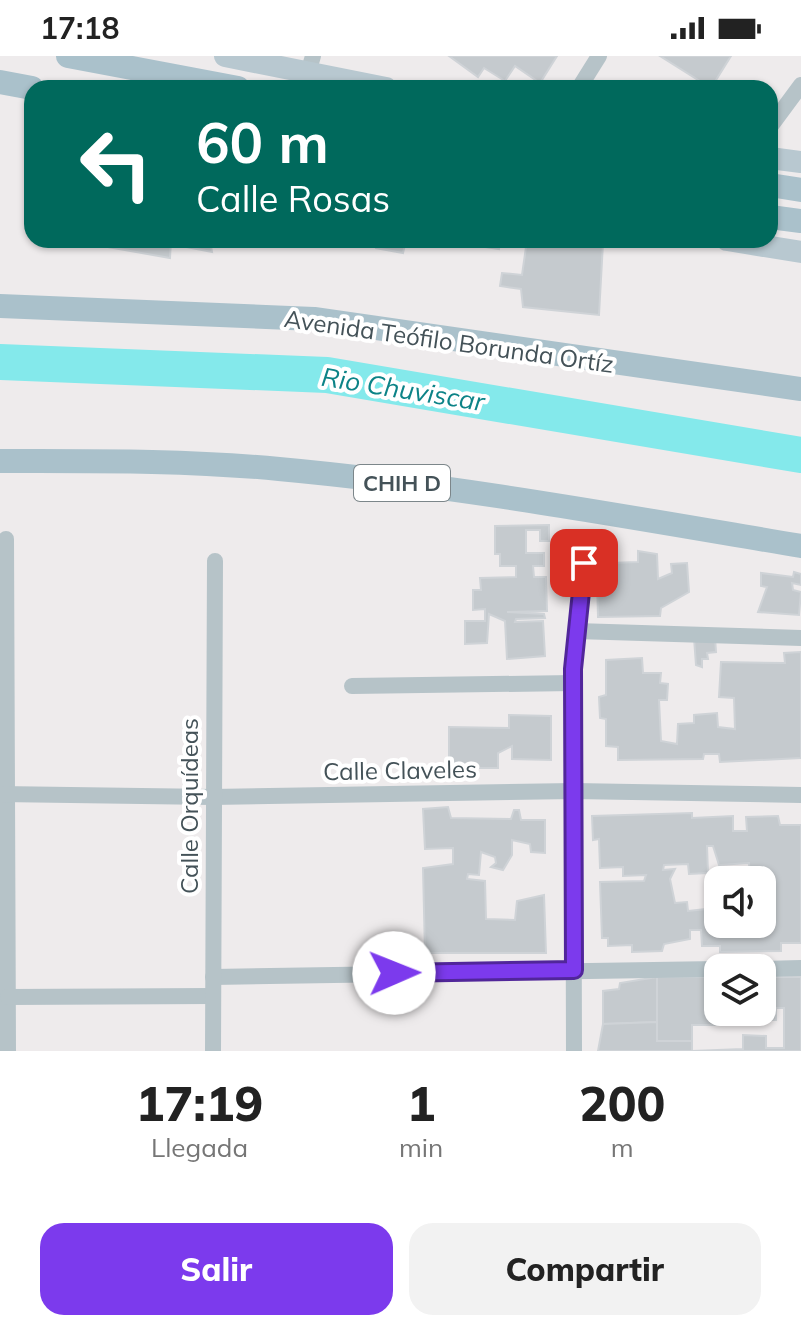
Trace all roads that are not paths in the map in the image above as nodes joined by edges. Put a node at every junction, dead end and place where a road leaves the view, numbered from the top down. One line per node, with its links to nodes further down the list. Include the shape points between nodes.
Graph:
1 (68, 56): 6 (main road)
2 (225, 56): 4 (street)
3 (599, 56): 8 (street)
4 (282, 62): 5 (street)
5 (310, 64): 7 (street)
6 (196, 80)
7 (361, 80)
8 (584, 80)
9 (0, 82): 11 (main road)
10 (801, 85): 12 (street)
11 (24, 86)
12 (778, 116)
13 (778, 159): 14 (street)
14 (801, 162)
15 (778, 186): 16 (main road)
16 (801, 190)
17 (778, 218): 18 (main road)
18 (801, 221)
19 (776, 248): 20 (street)
20 (801, 252)
21 (0, 306): 22 (main road, Avenida Teófilo Borunda Ortíz, via 314,319)
22 (801, 389)
23 (0, 461): 25 (main road, CHIH D, via 184,463 340,475)
24 (6, 539): 33 (street)
25 (801, 546)
26 (215, 561): 35 (street, Calle Orquídeas)
27 (584, 563): 28 (street)
28 (576, 631): 29 (street); 30 (street)
29 (801, 638)
30 (573, 683): 31 (street); 32 (street)
31 (352, 686)
32 (574, 791): 34 (street, Calle Claveles); 35 (street, Calle Claveles); 39 (street)
33 (4, 794): 35 (street, Calle Claveles); 42 (street)
34 (801, 795)
35 (212, 797): 40 (street, Calle Orquídeas)
36 (801, 968): 38 (street)
37 (704, 969): 39 (street)
38 (776, 969)
39 (574, 970): 40 (street); 45 (street)
40 (213, 977): 41 (street, Calle Orquídeas)
41 (212, 996): 42 (street); 44 (street, Calle Orquídeas)
42 (8, 997): 43 (street)
43 (8, 1051)
44 (213, 1051)
45 (574, 1051)

